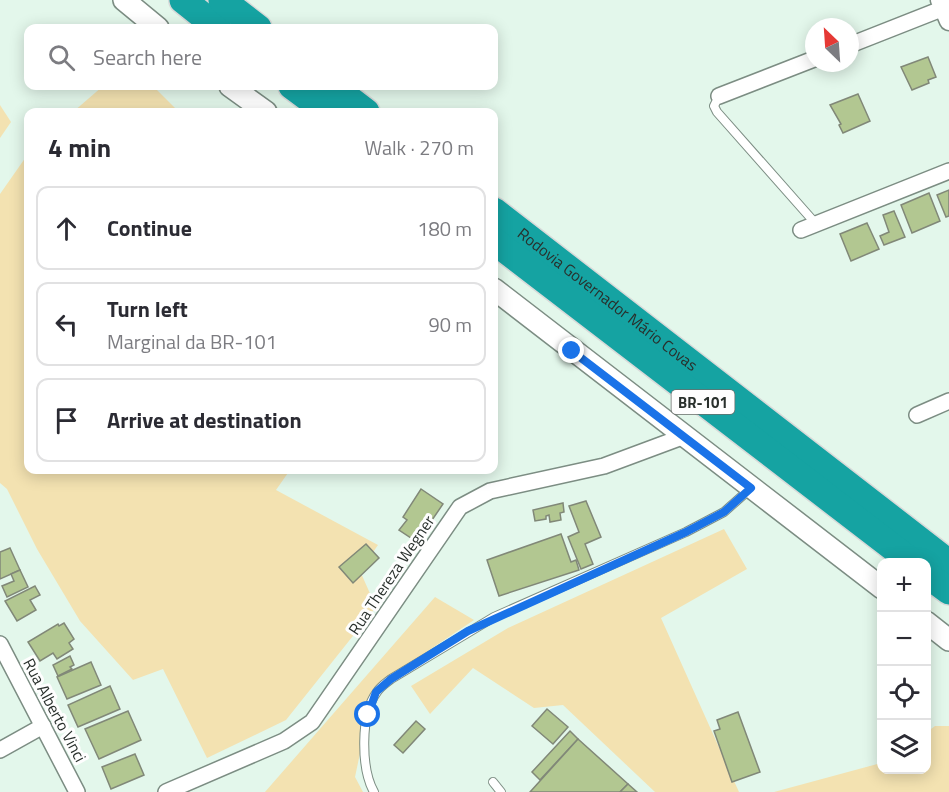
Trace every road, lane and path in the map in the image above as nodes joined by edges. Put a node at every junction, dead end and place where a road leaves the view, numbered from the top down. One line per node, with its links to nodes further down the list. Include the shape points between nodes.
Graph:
1 (124, 0): 5 (main road)
2 (183, 0): 6 (highway)
3 (222, 0): 7 (highway)
4 (944, 10): 8 (street)
5 (153, 24)
6 (213, 24)
7 (253, 24)
8 (859, 42)
9 (805, 63): 13 (street)
10 (236, 90): 14 (main road)
11 (297, 90): 15 (highway)
12 (337, 90): 16 (highway)
13 (719, 96): 19 (lane, via 714,106 717,112)
14 (260, 108)
15 (322, 108)
16 (361, 108)
17 (949, 171): 19 (street)
18 (498, 214): 28 (highway, Rodovia Governador Mário Covas / BR-101)
19 (816, 224): 20 (street)
20 (801, 230)
21 (498, 243): 27 (highway, Rodovia Governador Mário Covas / BR-101)
22 (498, 292): 25 (main road)
23 (949, 400): 24 (street)
24 (918, 415)
25 (682, 437): 26 (main road); 38 (street, Rua Thereza Wegner, via 604,466 490,491 460,507 312,722 284,741)
26 (751, 488): 29 (main road); 39 (lane, via 724,512 494,617 391,679 376,692 368,715 363,763)
27 (907, 558)
28 (943, 565): 30 (highway, Rodovia Governador Mário Covas / BR-101)
29 (877, 584)
30 (949, 591)
31 (931, 625): 32 (main road)
32 (949, 639)
33 (0, 644): 34 (street, Rua Alberto Vinci)
34 (43, 726): 35 (street); 37 (street, Rua Alberto Vinci)
35 (0, 750)
36 (493, 782): 40 (lane)
37 (77, 792)
38 (166, 792)
39 (374, 792)
40 (501, 792)

